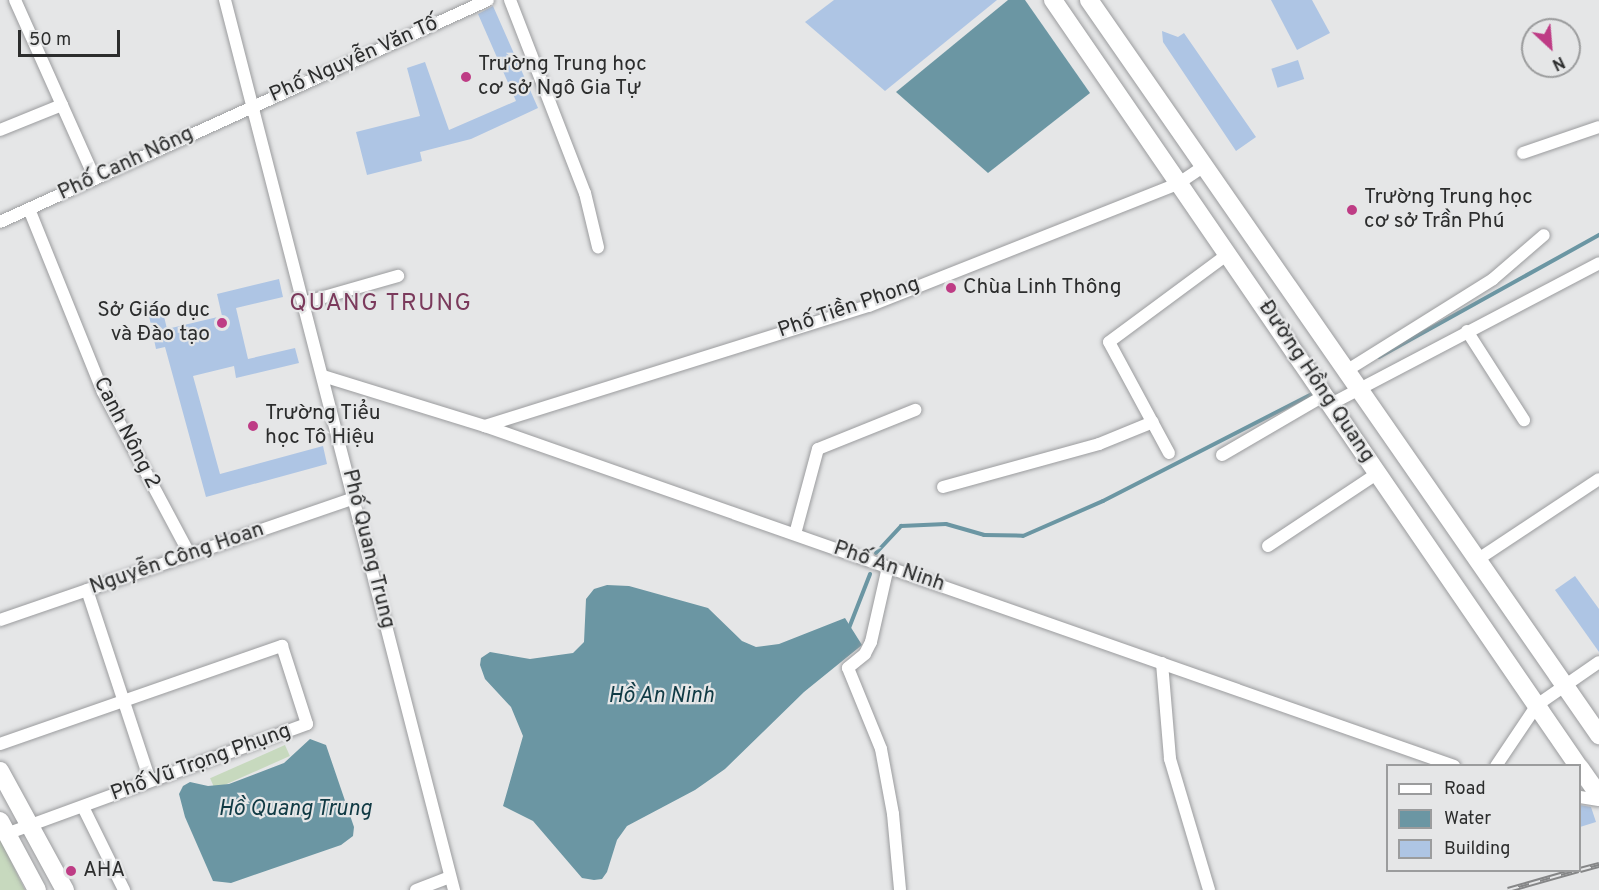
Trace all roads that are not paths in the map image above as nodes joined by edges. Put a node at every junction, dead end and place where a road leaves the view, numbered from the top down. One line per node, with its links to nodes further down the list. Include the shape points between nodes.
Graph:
1 (15, 0): 9 (street)
2 (225, 0): 10 (street, Phố Quang Trung)
3 (488, 0): 10 (street, Phố Nguyễn Văn Tố)
4 (510, 0): 20 (street, via 585,193)
5 (1053, 0): 8 (street, Đường Hồng Quang)
6 (1089, 0): 7 (street, Đường Hồng Quang)
7 (1100, 16): 8 (street); 14 (street, Đường Hồng Quang)
8 (1076, 33): 16 (street, Đường Hồng Quang)
9 (62, 105): 12 (street); 15 (street)
10 (252, 105): 15 (street, Phố Canh Nông); 24 (street, Phố Quang Trung)
11 (1599, 127): 13 (street)
12 (0, 130)
13 (1522, 153)
14 (1204, 166): 16 (street, Phố Tiền Phong); 26 (street, Đường Hồng Quang)
15 (95, 179): 17 (street, Phố Canh Nông)
16 (1179, 183): 21 (street, Đường Hồng Quang); 33 (street, Phố Tiền Phong, via 869,306)
17 (29, 209): 18 (street, Phố Canh Nông); 42 (street, Canh Nông 2, via 103,392)
18 (0, 222)
19 (1544, 235): 26 (street, via 1493,279)
20 (598, 247)
21 (1228, 254): 29 (street, Đường Hồng Quang); 32 (street, via 1110,342)
22 (1599, 263): 25 (street)
23 (398, 276): 24 (street)
24 (303, 303): 27 (street, Phố Quang Trung)
25 (1467, 331): 28 (street); 31 (street)
26 (1346, 371): 28 (street, Đường Hồng Quang)
27 (323, 376): 33 (street, Phố An Ninh); 39 (street, Phố Quang Trung)
28 (1357, 387): 29 (street); 43 (street, Đường Hồng Quang)
29 (1328, 400): 35 (street); 36 (street, Đường Hồng Quang)
30 (915, 410): 40 (street, via 818,449)
31 (1524, 420)
32 (1153, 422): 34 (street); 38 (street, via 1099,444)
33 (485, 426): 40 (street, Phố An Ninh)
34 (1169, 453)
35 (1221, 455)
36 (1378, 473): 41 (street); 51 (street, Đường Hồng Quang)
37 (1599, 479): 43 (street)
38 (943, 487)
39 (355, 498): 42 (street, Nguyễn Công Hoan); 66 (street, Phố Quang Trung)
40 (795, 534): 44 (street, Phố An Ninh)
41 (1268, 546)
42 (190, 555): 45 (street, Nguyễn Công Hoan)
43 (1478, 560): 49 (street, Đường Hồng Quang)
44 (888, 567): 48 (street, Phố An Ninh); 72 (street, via 871,642 865,654 848,668 881,749 893,814)
45 (87, 590): 46 (street, Nguyễn Công Hoan); 50 (street)
46 (0, 620)
47 (1599, 662): 49 (street)
48 (1162, 663): 54 (street, Phố An Ninh); 73 (street, via 1170,759)
49 (1565, 686): 51 (street); 52 (street, Đường Hồng Quang)
50 (124, 701): 53 (street, Phố Vũ Trọng Phụng); 59 (street); 59 (street, Phố Vũ Trọng Phụng, via 282,646 307,724)
51 (1537, 705): 55 (street); 56 (street, Đường Hồng Quang)
52 (1599, 735)
53 (0, 744)
54 (1451, 764)
55 (1497, 764)
56 (1577, 764)
57 (1581, 770): 60 (street, Đường Hồng Quang)
58 (0, 771): 64 (street)
59 (150, 781): 63 (street, Phố Vũ Trọng Phụng)
60 (1599, 795)
61 (1581, 797): 62 (street)
62 (1599, 800)
63 (83, 807): 64 (street, Phố Vũ Trọng Phụng); 69 (street)
64 (30, 826): 65 (street, Phố Vũ Trọng Phụng); 68 (street)
65 (3, 828): 67 (street)
66 (450, 877): 70 (street); 71 (street, Phố Quang Trung)
67 (37, 890)
68 (64, 890)
69 (124, 890)
70 (416, 890)
71 (454, 890)
72 (900, 890)
73 (1209, 890)

